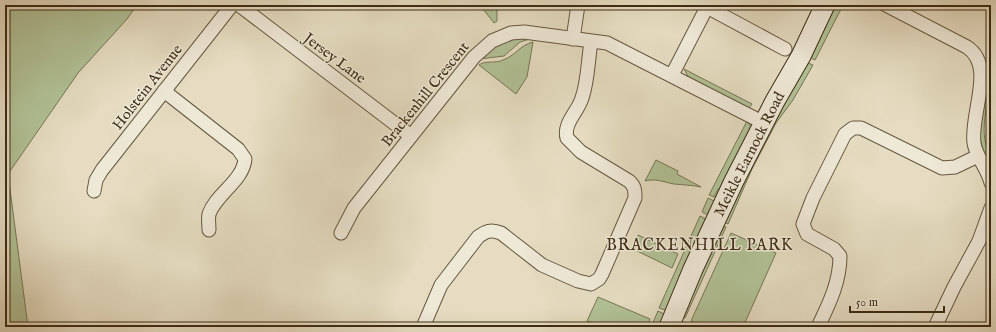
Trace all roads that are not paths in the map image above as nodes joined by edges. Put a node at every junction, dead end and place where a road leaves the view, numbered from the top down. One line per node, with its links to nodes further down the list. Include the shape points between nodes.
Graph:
1 (232, 5): 11 (street, Holstein Avenue)
2 (240, 5): 13 (street, Jersey Lane)
3 (578, 5): 7 (street)
4 (825, 5): 12 (street, Meikle Earnock Road, via 801,56)
5 (886, 5): 14 (street, via 973,50 978,56 983,66 974,129)
6 (707, 6): 9 (street); 10 (street)
7 (573, 39): 8 (street, Brackenhill Crescent); 13 (street, Brackenhill Crescent, via 524,32 503,35 492,40 474,57)
8 (591, 42): 10 (street, Brackenhill Crescent, via 607,43); 20 (street, via 583,97 566,127 567,138 580,152 629,181 635,193 602,274 590,284 578,281 542,265 500,233 485,232 478,237 441,285)
9 (785, 48)
10 (672, 75): 12 (street, Brackenhill Crescent)
11 (164, 91): 16 (street, Holstein Avenue, via 102,170 96,180); 18 (street, via 238,149 244,159 241,170 209,215)
12 (764, 123): 21 (street, Meikle Earnock Road, via 715,220)
13 (411, 136): 19 (street, Brackenhill Crescent, via 354,208)
14 (978, 156): 15 (street); 22 (street, via 955,167 942,168 861,128 853,128 845,134 803,224 807,234 834,249 840,256 835,288)
15 (991, 183)
16 (94, 192)
17 (991, 208): 23 (street, via 979,241)
18 (209, 230)
19 (342, 233)
20 (423, 327)
21 (669, 327)
22 (818, 327)
23 (935, 327)

